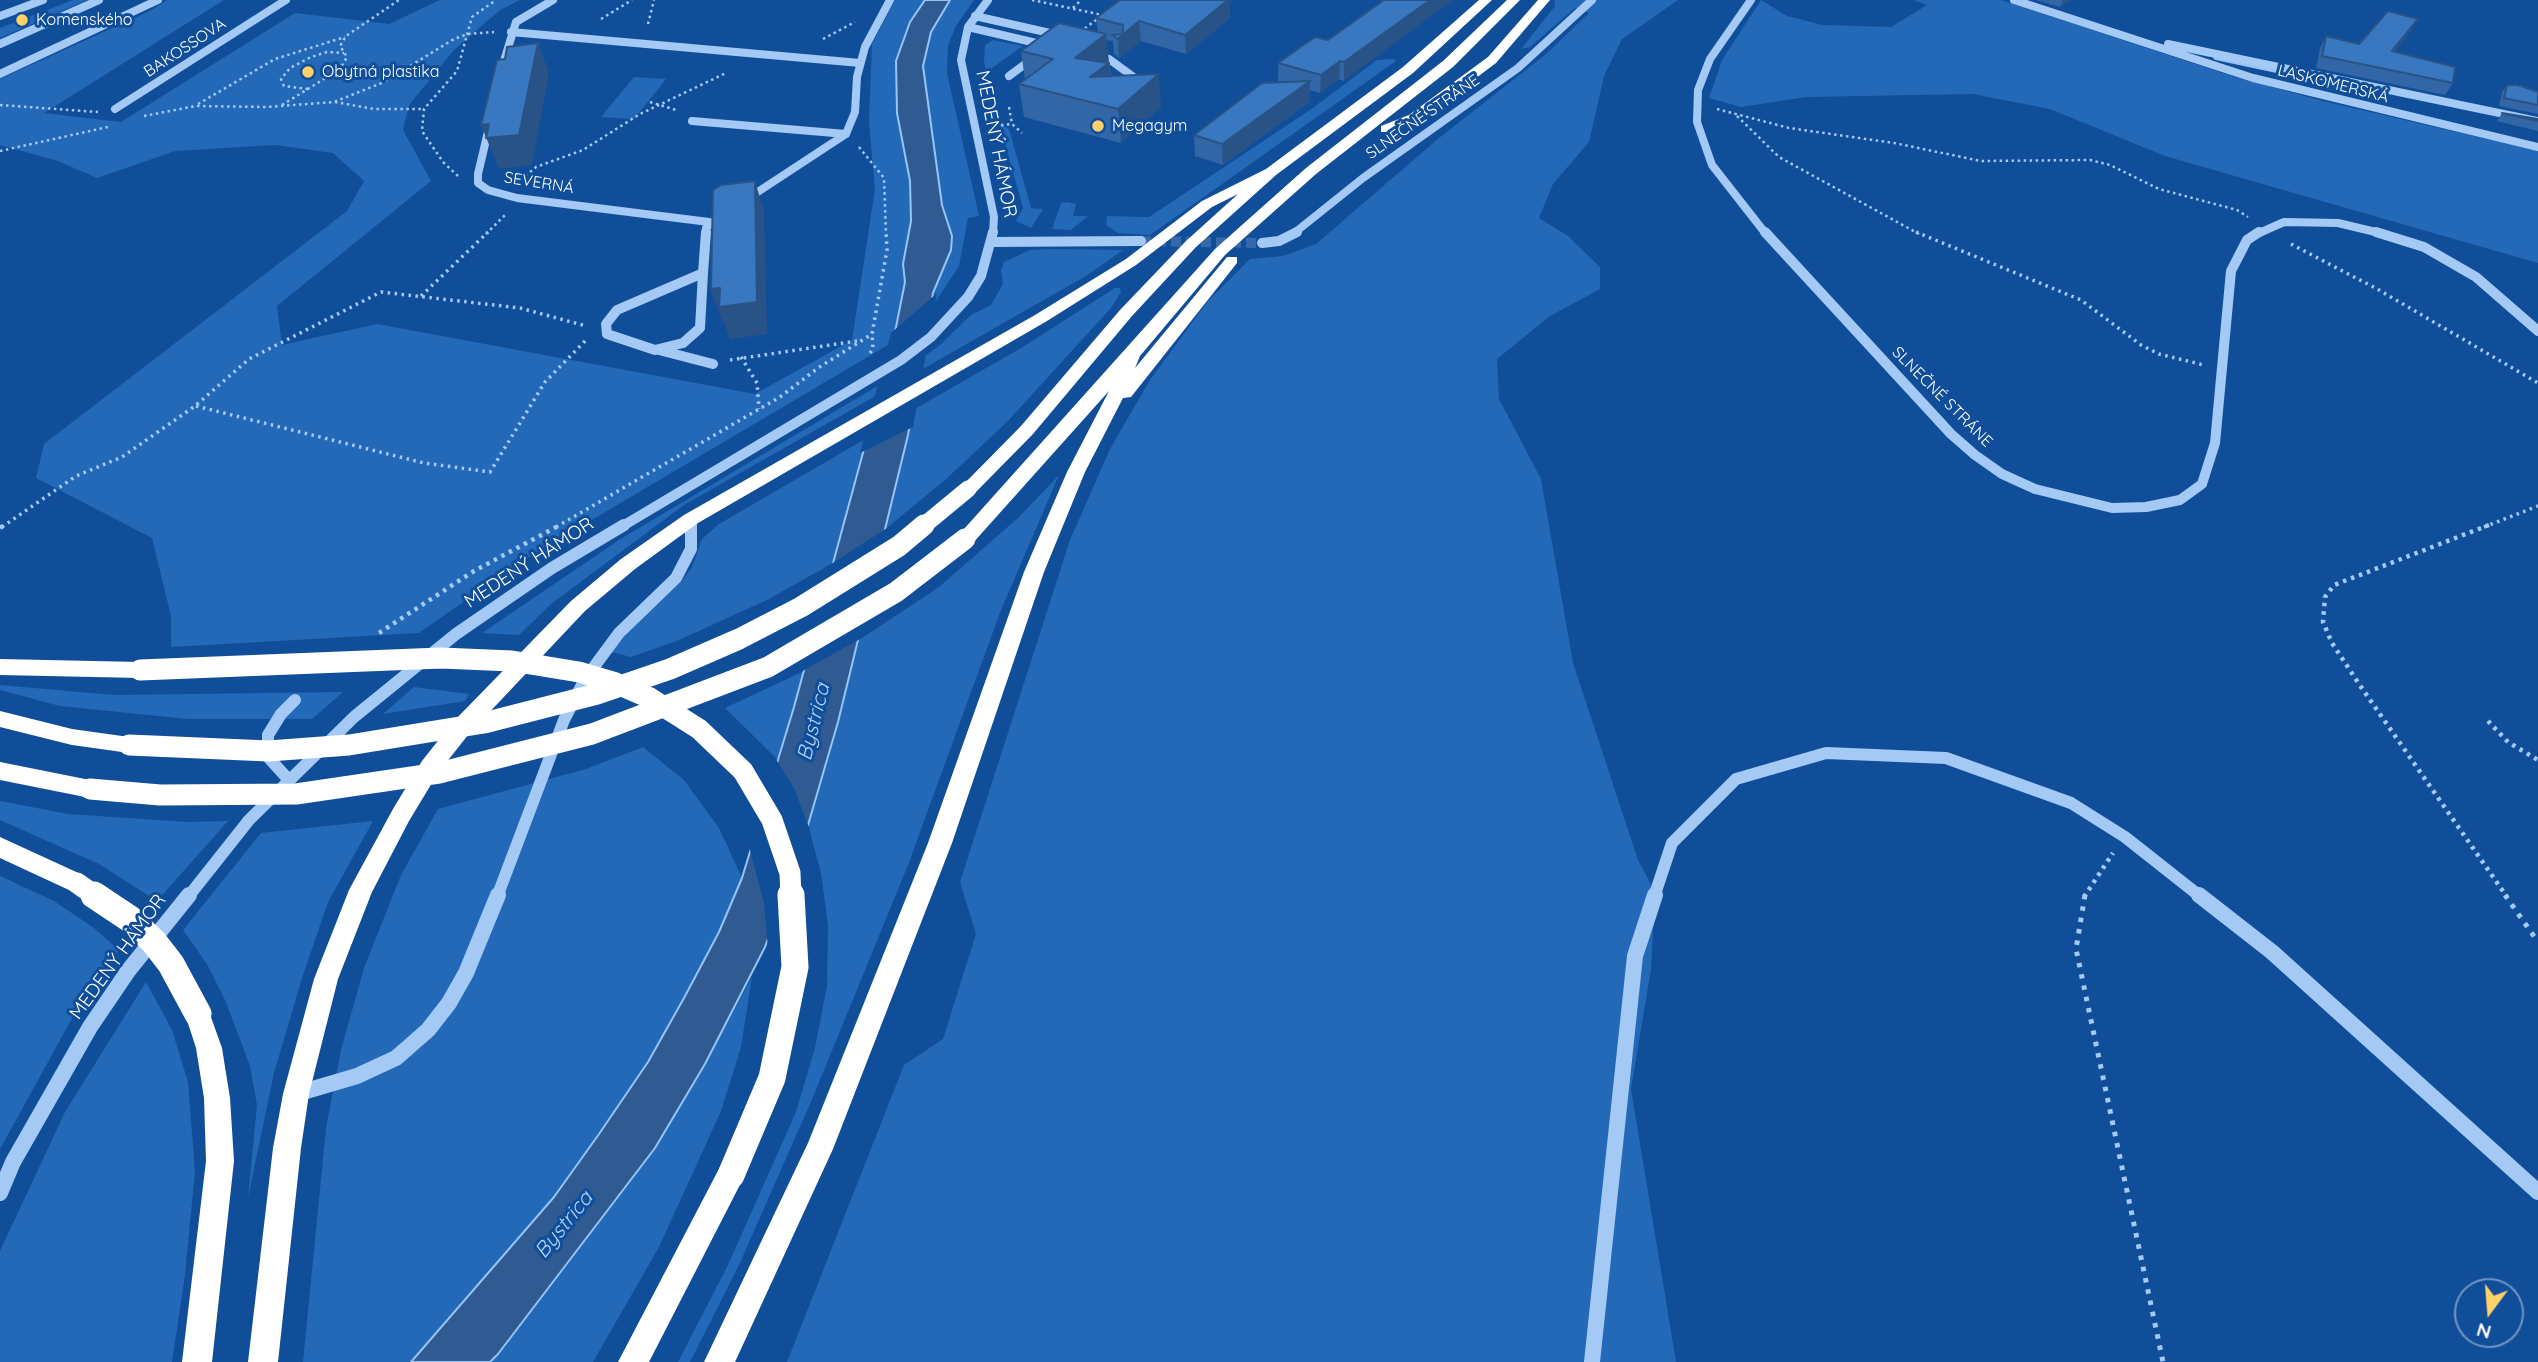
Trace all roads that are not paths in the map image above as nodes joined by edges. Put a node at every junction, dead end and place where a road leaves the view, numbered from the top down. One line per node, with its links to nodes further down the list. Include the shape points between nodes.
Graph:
1 (43, 0): 14 (street)
2 (99, 0): 20 (street)
3 (158, 0): 27 (street)
4 (286, 0): 30 (street, BAKOSSOVA)
5 (553, 0): 17 (street, via 523,16)
6 (890, 0): 24 (street, via 872,29)
7 (988, 0): 15 (street, MEDENÝ HÁMOR)
8 (1486, 0): 37 (highway, via 1408,70)
9 (1514, 0): 25 (highway)
10 (1544, 0): 34 (highway, via 1492,60 1414,118)
11 (1592, 0): 43 (street, SLNEČNÉ STRÁNE, via 1518,68 1363,178 1302,229 1279,241)
12 (1751, 0): 45 (street, SLNEČNÉ STRÁNE, via 1710,59 1698,90 1697,122 1712,165 1951,434 2002,474 2070,500 2112,508 2146,508 2180,500 2202,484 2210,467 2231,271 2247,240 2284,222 2338,223 2424,247 2476,277)
13 (2014, 0): 18 (street, LASKOMERSKÁ)
14 (0, 16)
15 (975, 16): 16 (street, MEDENÝ HÁMOR); 19 (street)
16 (968, 27): 21 (street); 42 (street, MEDENÝ HÁMOR, via 961,60 994,217)
17 (511, 32): 24 (street); 26 (street)
18 (2125, 37): 33 (street, LASKOMERSKÁ); 36 (street, LASKOMERSKÁ, via 2284,87)
19 (1072, 38)
20 (0, 44)
21 (1050, 46): 22 (street); 28 (street)
22 (1062, 49)
23 (1086, 54): 29 (street, via 1109,59)
24 (860, 63): 35 (street, via 856,112)
25 (1448, 64): 34 (highway); 47 (highway, via 1238,235)
26 (503, 66)
27 (0, 74)
28 (1009, 76)
29 (1148, 88)
30 (115, 109)
31 (492, 114): 40 (street, SEVERNÁ, via 478,183 522,199)
32 (692, 121): 35 (street)
33 (2538, 121)
34 (1386, 129): 49 (highway, via 1237,255)
35 (846, 134): 38 (street)
36 (2538, 147)
37 (1271, 172): 50 (highway, via 1207,204 1131,262 923,387); 53 (highway, bridge, via 1191,244 1027,430 968,489 899,546 801,607 670,669 597,694 484,723 349,745 246,751 129,745)
38 (743, 201)
39 (732, 208): 40 (street)
40 (709, 222): 44 (street)
41 (1141, 241): 42 (street)
42 (992, 242): 55 (street, MEDENÝ HÁMOR, via 968,298 931,337 877,375 504,600 363,709)
43 (1262, 243)
44 (704, 273): 46 (street, via 700,328 683,343); 46 (street, via 617,310 602,332)
45 (2538, 331)
46 (656, 350): 48 (street)
47 (1132, 355): 49 (highway); 54 (highway, bridge, via 965,539 896,592 768,667 592,734 439,773 296,794 160,795 90,789)
48 (713, 364)
49 (1107, 416): 63 (highway, via 1076,472 1039,561 936,855 819,1149)
50 (691, 519): 57 (highway, via 628,564 559,625 430,767 361,890 326,979); 57 (street, via 686,563 619,633 585,679 564,720 516,851 449,1003 428,1030 396,1058 357,1076)
51 (0, 667): 62 (highway, bridge, via 140,670 441,658 512,662 579,672 650,698 699,729 743,771 772,820 790,873 795,967 772,1079 731,1175)
52 (295, 700): 55 (street, via 268,734 268,757)
53 (0, 719)
54 (0, 771)
55 (288, 779): 59 (street, MEDENÝ HÁMOR, via 249,820 128,971 70,1062)
56 (0, 847): 60 (highway, bridge, via 77,883 130,919 171,964 198,1014 217,1098 220,1161)
57 (296, 1094): 61 (highway)
58 (2538, 1192): 64 (street, via 2272,953 2125,837 2071,803 1946,758 1826,753 1736,779 1672,843 1635,956)
59 (0, 1193)
60 (197, 1362)
61 (262, 1362)
62 (633, 1362)
63 (719, 1362)
64 (1592, 1362)

